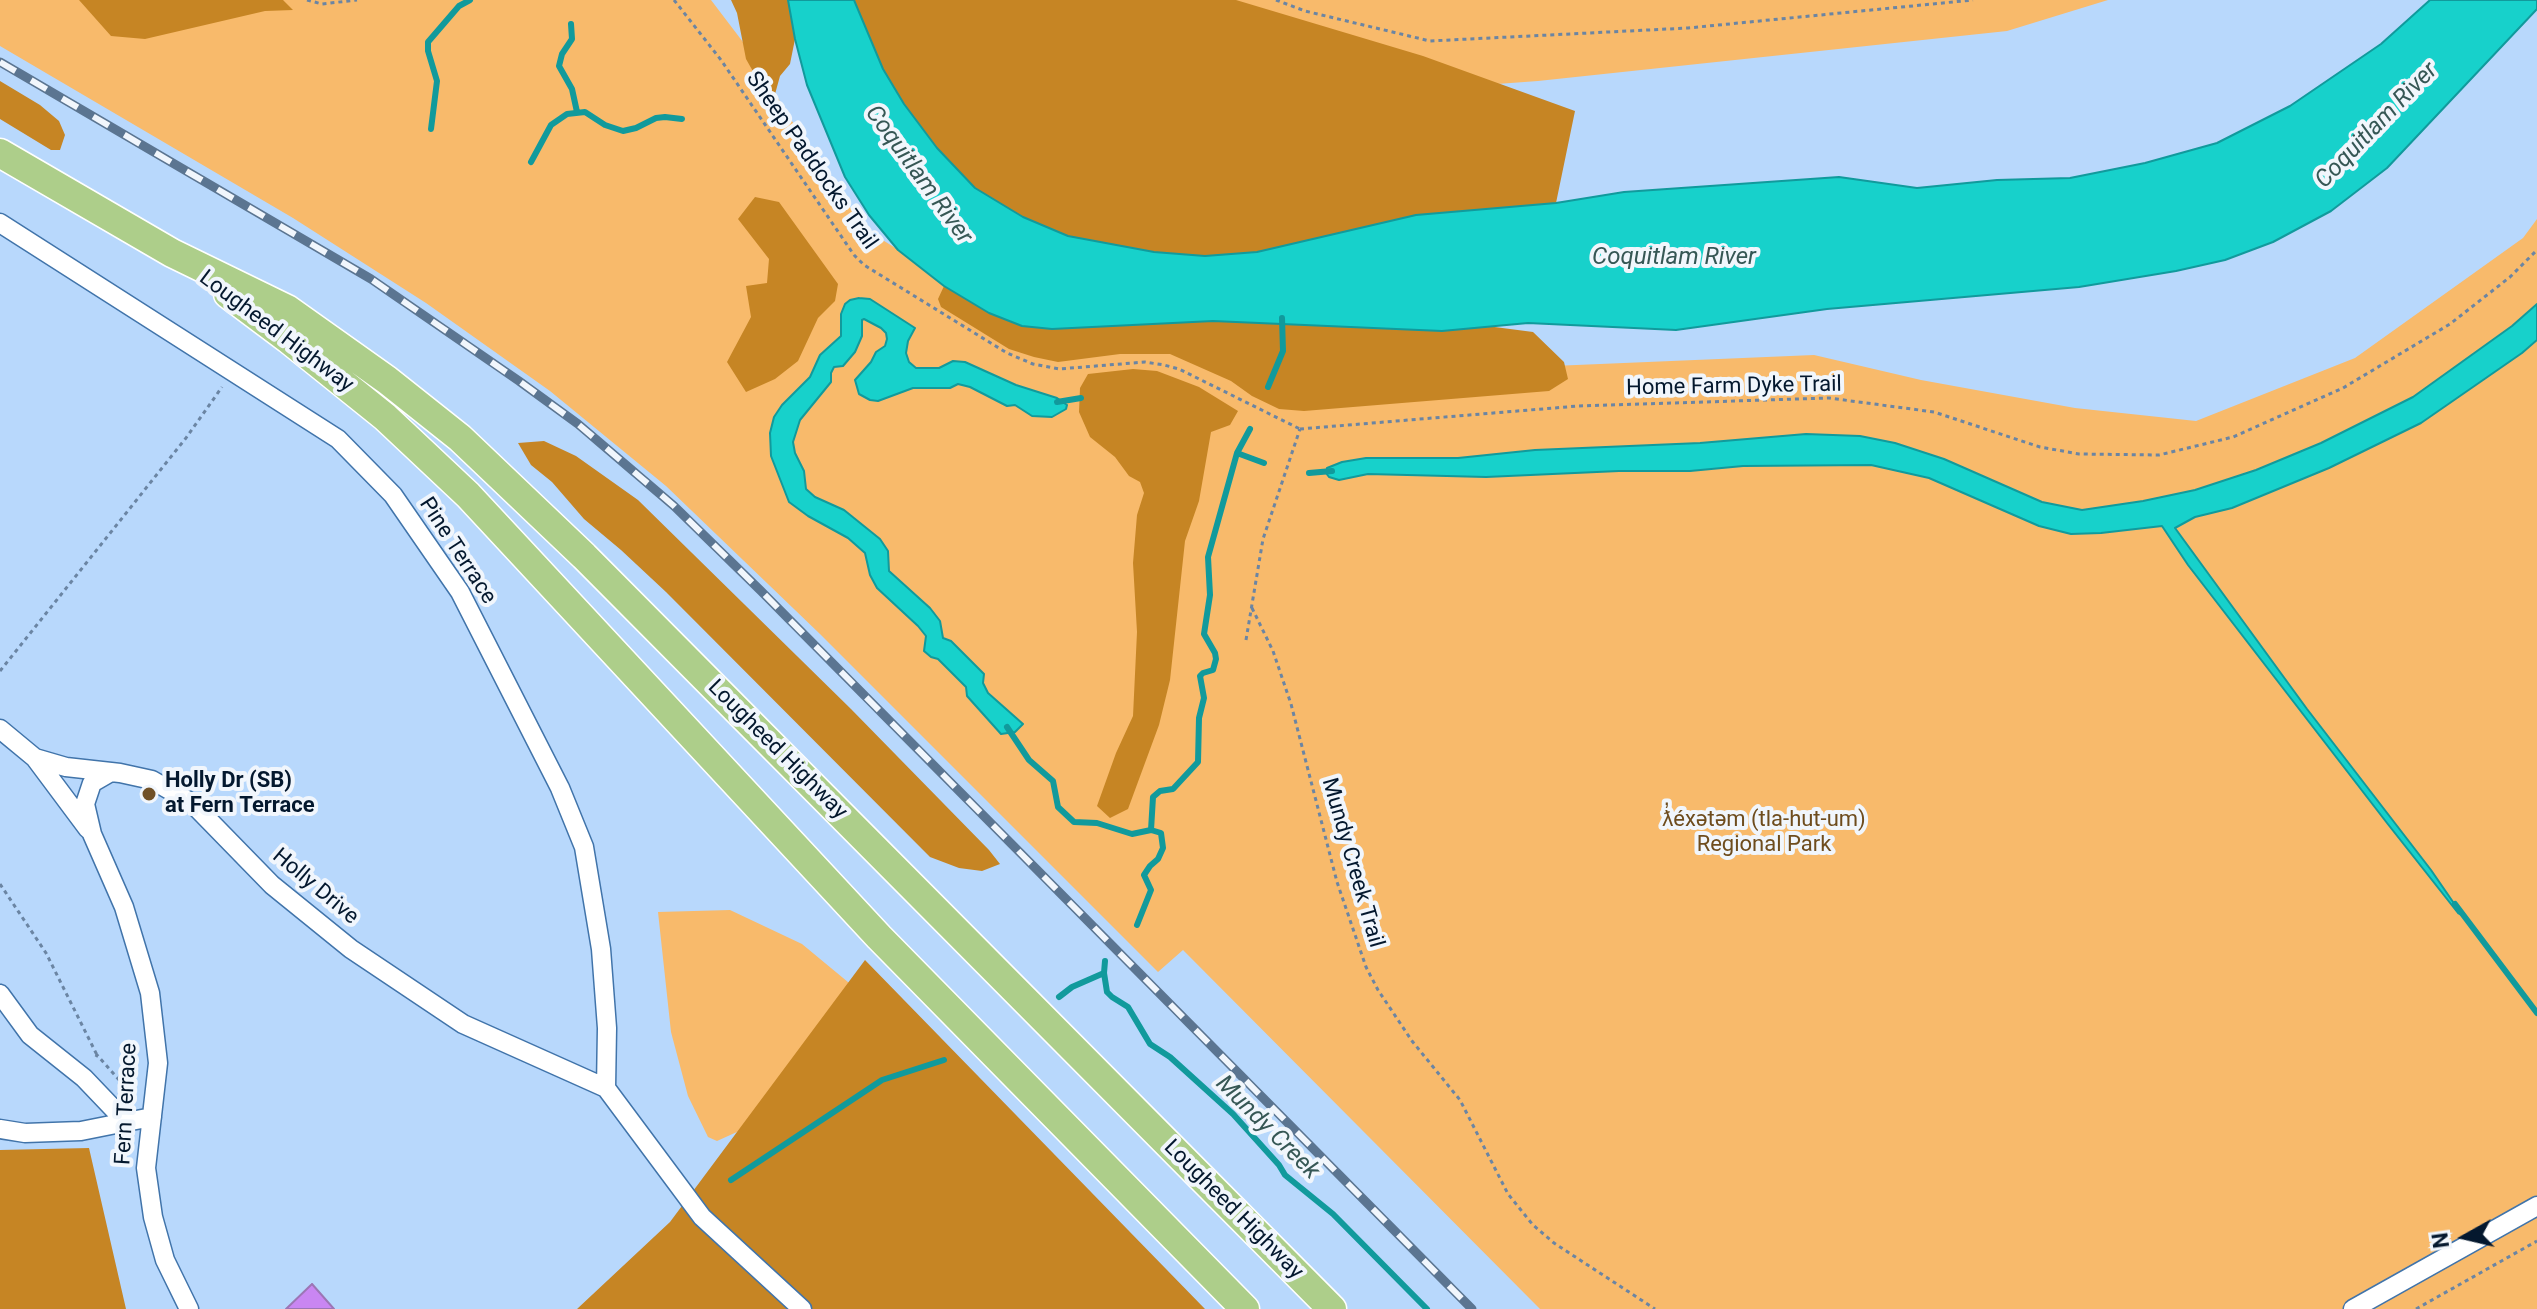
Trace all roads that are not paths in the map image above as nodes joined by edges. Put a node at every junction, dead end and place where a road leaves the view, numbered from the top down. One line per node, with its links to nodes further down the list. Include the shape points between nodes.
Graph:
1 (0, 153): 3 (main road, Lougheed Highway)
2 (0, 223): 9 (street, Pine Terrace, via 338,439 393,495 460,592 560,788 584,847 601,949)
3 (172, 253): 16 (main road, Lougheed Highway, via 354,391 447,475 879,937); 17 (main road, Lougheed Highway, via 287,309 475,451)
4 (0, 729): 5 (street, Holly Drive)
5 (35, 758): 6 (street, Holly Drive); 7 (street)
6 (111, 772): 7 (street, Fern Terrace, via 92,783 85,804); 9 (street, Holly Drive, via 152,780 192,803 272,885 351,949 463,1024)
7 (92, 834): 10 (street, Fern Terrace, via 124,907 150,993 158,1063)
8 (0, 994): 11 (street, via 30,1035 84,1078)
9 (606, 1088): 15 (street, via 702,1217)
10 (152, 1117): 11 (street); 14 (street, Fern Terrace, via 146,1168 153,1217 165,1260)
11 (126, 1122): 12 (street, via 81,1131)
12 (0, 1129)
13 (2537, 1206): 18 (street)
14 (189, 1309)
15 (802, 1309)
16 (1245, 1309)
17 (1332, 1309)
18 (2353, 1309)

